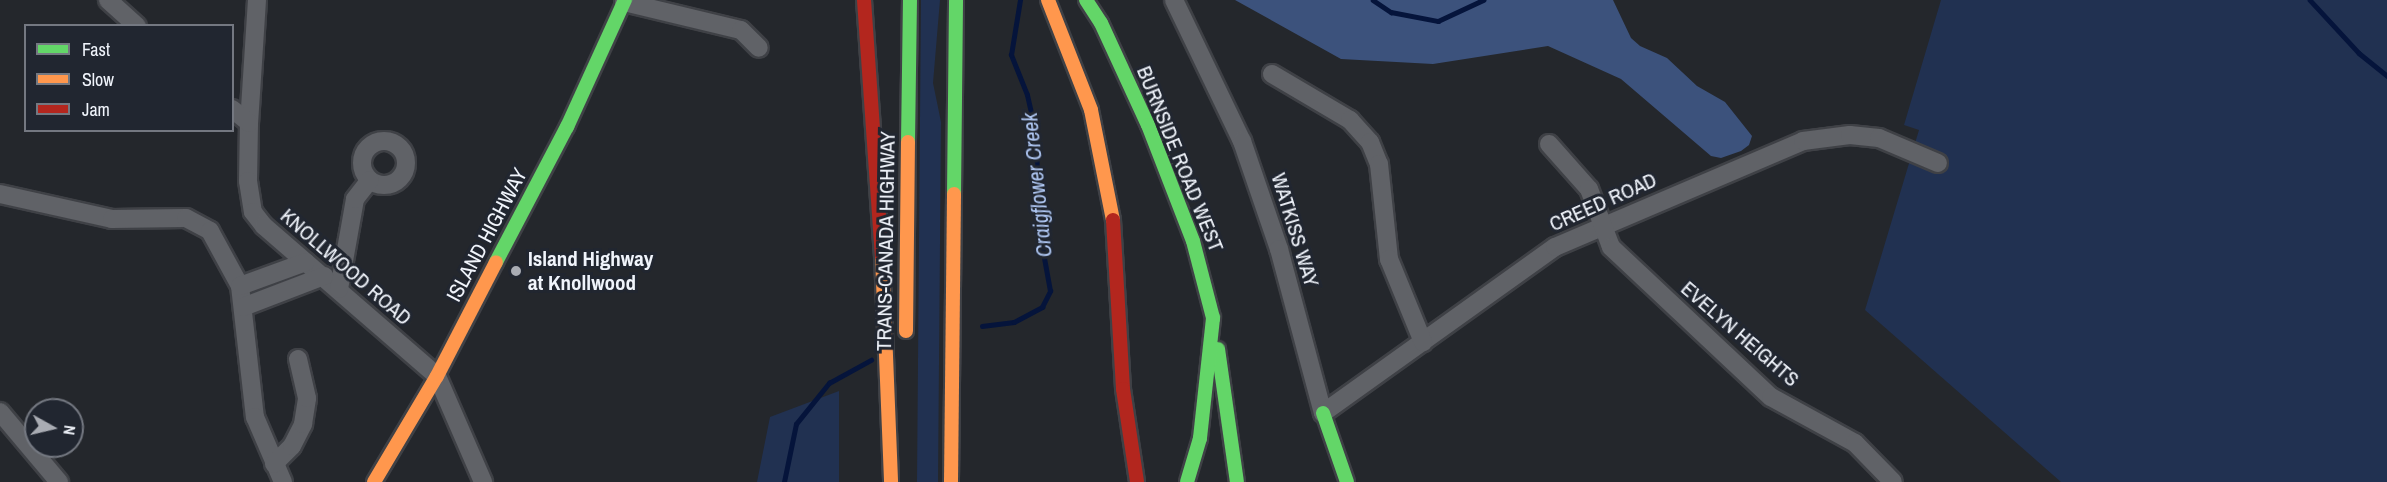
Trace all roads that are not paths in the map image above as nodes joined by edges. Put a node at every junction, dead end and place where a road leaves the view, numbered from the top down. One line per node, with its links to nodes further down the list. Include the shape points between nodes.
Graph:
1 (108, 0): 10 (street)
2 (256, 0): 14 (street, KNOLLWOOD ROAD)
3 (864, 0): 38 (main road, via 882,252)
4 (910, 0): 27 (main road, TRANS-CANADA HIGHWAY)
5 (956, 0): 40 (main road)
6 (1048, 0): 41 (main road, via 1091,110 1112,210 1123,389)
7 (1086, 0): 25 (main road, BURNSIDE ROAD WEST, via 1101,22 1152,136 1193,241)
8 (1174, 0): 30 (street, WATKISS WAY, via 1242,141 1279,249)
9 (625, 1): 11 (street, via 741,30); 29 (main road, ISLAND HIGHWAY, via 567,127)
10 (135, 24)
11 (759, 48)
12 (1272, 74): 26 (street, via 1350,120 1370,142 1379,164 1389,259)
13 (234, 111): 14 (street)
14 (249, 123): 20 (street, KNOLLWOOD ROAD, via 248,181 254,212 264,226)
15 (1549, 144): 19 (street, EVELYN HEIGHTS, via 1589,189)
16 (1938, 163): 19 (street, CREED ROAD, via 1879,138 1824,136 1803,141)
17 (370, 180): 23 (street, via 355,199)
18 (0, 194): 22 (street, via 112,219 186,218 210,231)
19 (1605, 223): 26 (street, CREED ROAD, via 1555,247); 45 (street, EVELYN HEIGHTS, via 1611,247 1738,368 1771,397 1855,443)
20 (306, 262): 21 (street, KNOLLWOOD ROAD); 22 (street)
21 (324, 276): 23 (street, KNOLLWOOD ROAD); 24 (street)
22 (240, 286): 24 (street)
23 (339, 289): 29 (street, KNOLLWOOD ROAD)
24 (243, 307): 33 (street, via 255,417)
25 (1213, 318): 42 (main road, via 1200,438); 43 (main road, BURNSIDE ROAD WEST)
26 (1424, 342): 30 (street, CREED ROAD)
27 (906, 348)
28 (297, 359): 33 (street, via 307,398 303,424 292,446)
29 (437, 376): 36 (main road, ISLAND HIGHWAY); 37 (street)
30 (1323, 413): 44 (main road, WATKISS WAY)
31 (2, 417): 34 (street)
32 (905, 449): 39 (main road)
33 (274, 464): 35 (street)
34 (59, 482)
35 (283, 482)
36 (374, 482)
37 (483, 482)
38 (891, 482)
39 (905, 482)
40 (951, 482)
41 (1137, 482)
42 (1187, 482)
43 (1237, 482)
44 (1347, 482)
45 (1893, 482)

